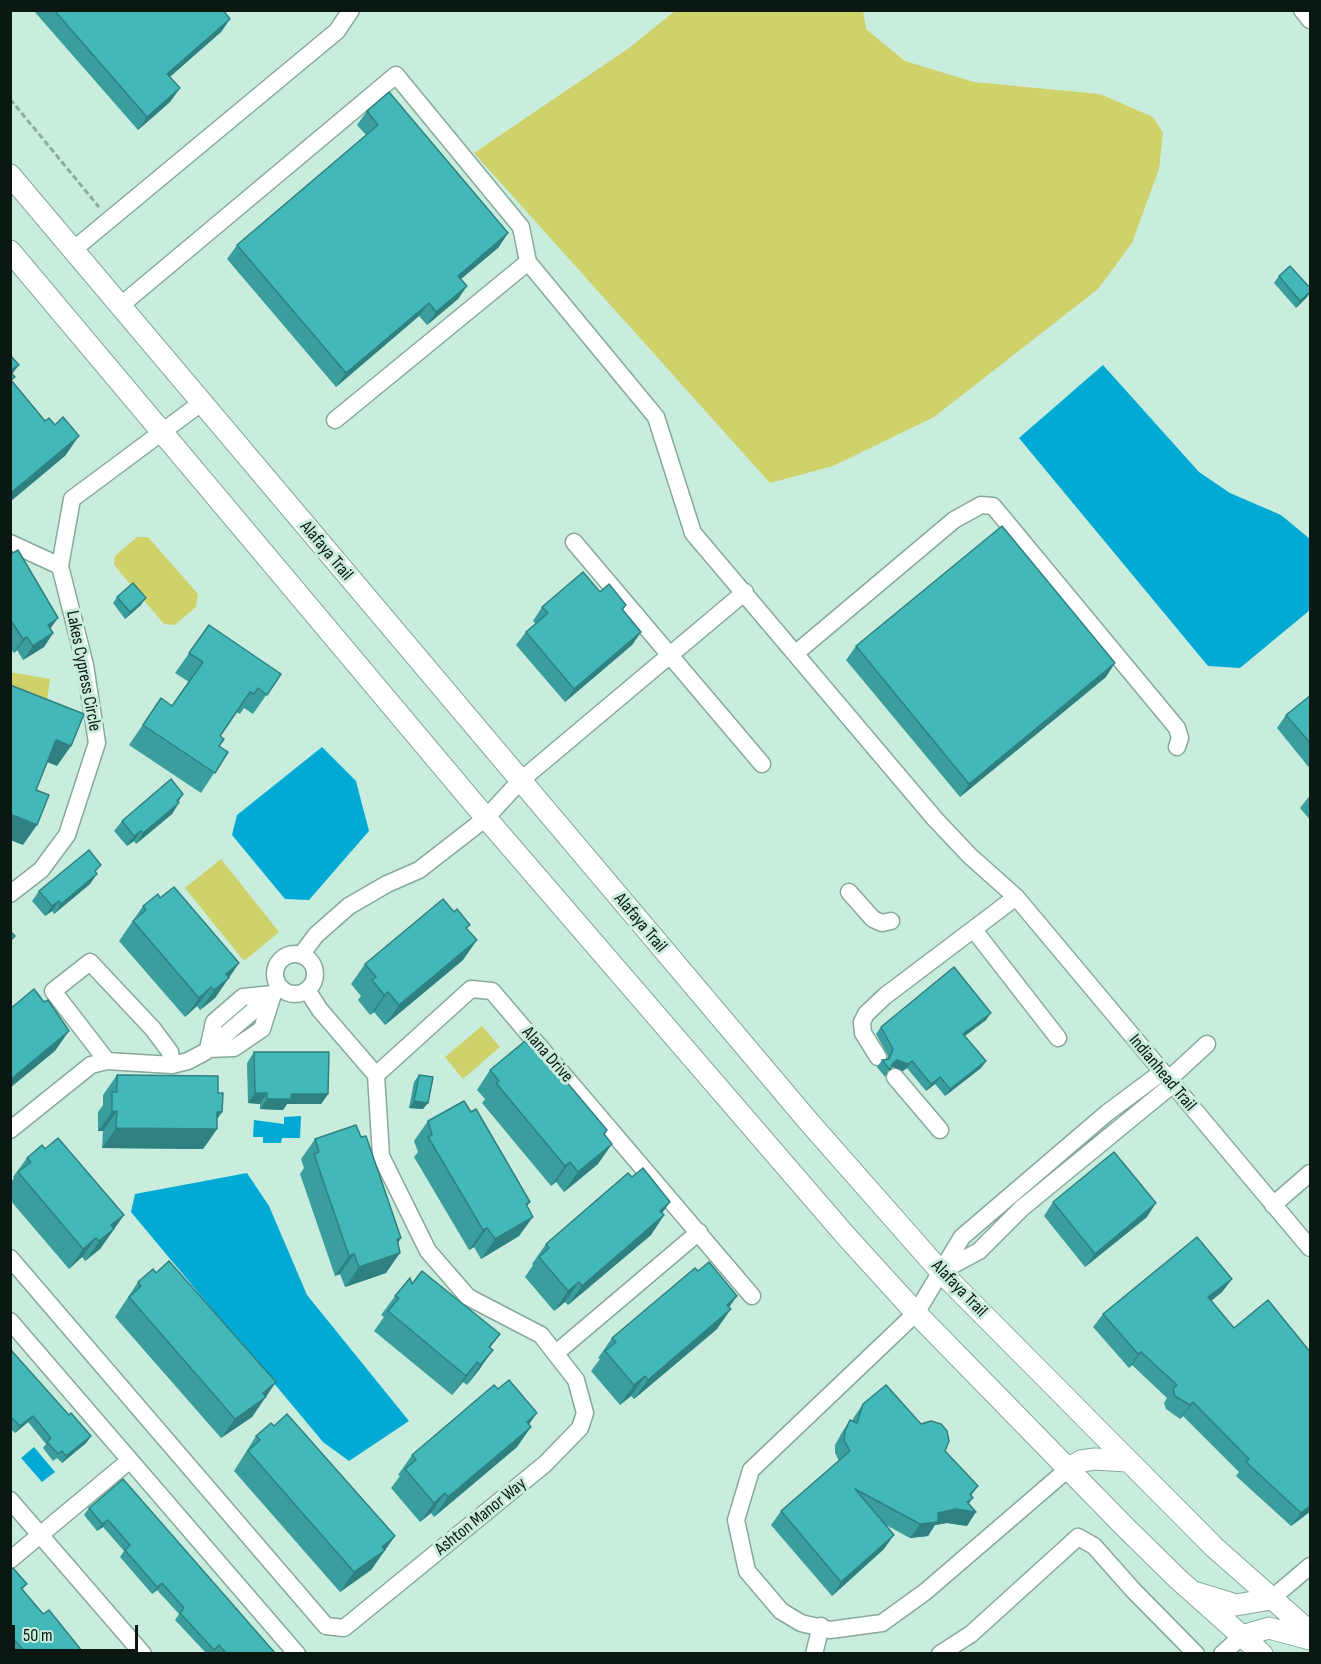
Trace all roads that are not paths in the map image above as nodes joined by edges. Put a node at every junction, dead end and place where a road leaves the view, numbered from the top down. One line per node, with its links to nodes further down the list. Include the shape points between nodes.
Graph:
1 (351, 10): 5 (street, via 338,31)
2 (1302, 10): 3 (street)
3 (1311, 20)
4 (10, 175): 5 (main road, Alafaya Trail)
5 (73, 250): 8 (main road, Alafaya Trail)
6 (10, 251): 11 (main road)
7 (528, 262): 8 (street, via 520,227 396,75); 10 (street); 15 (street, Indianhead Trail, via 656,417 693,533)
8 (120, 306): 9 (main road, Alafaya Trail)
9 (201, 403): 11 (street, Lakes Cypress Circle); 20 (main road, Alafaya Trail)
10 (335, 420)
11 (162, 432): 14 (street, Lakes Cypress Circle, via 72,499); 21 (main road)
12 (573, 542): 17 (street)
13 (10, 543): 14 (street)
14 (60, 566): 23 (street, Lakes Cypress Circle, via 85,665 97,743 66,835 41,870)
15 (745, 592): 16 (street, Indianhead Trail); 17 (street)
16 (796, 653): 18 (street, via 954,520 981,505 993,506 1177,728); 24 (street, Indianhead Trail, via 935,819 969,856)
17 (669, 656): 19 (street); 20 (street)
18 (1177, 747)
19 (762, 764)
20 (520, 782): 21 (street); 45 (main road, Alafaya Trail)
21 (486, 818): 27 (street, via 419,870 349,906 316,934); 47 (main road, via 772,1153)
22 (849, 892): 25 (street, via 873,919)
23 (10, 894)
24 (1016, 897): 26 (street); 37 (street, Indianhead Trail)
25 (891, 921)
26 (974, 930): 30 (street); 32 (street, via 866,1014 863,1033)
27 (301, 955): 28 (street, via 315,972); 29 (street, via 290,954 279,962 274,973)
28 (307, 990): 29 (street, via 294,994); 35 (street)
29 (276, 991): 34 (street, via 208,1049 188,1062)
30 (1058, 1038)
31 (1208, 1044): 37 (street)
32 (879, 1057)
33 (107, 1061): 34 (street); 34 (street, via 53,992 90,962 153,1029 170,1053); 38 (street, via 91,1065)
34 (172, 1065)
35 (376, 1075): 42 (street, Alana Drive, via 471,989 492,991); 49 (street, Ashton Manor Way, via 381,1156 428,1251 468,1297 541,1335)
36 (895, 1077): 39 (street)
37 (1167, 1079): 41 (street, Indianhead Trail); 45 (street, via 979,1251)
38 (10, 1130)
39 (940, 1130)
40 (1311, 1173): 41 (street)
41 (1274, 1204): 43 (street, Indianhead Trail)
42 (699, 1232): 46 (street, Alana Drive); 49 (street)
43 (1311, 1248)
44 (10, 1258): 49 (street, Ashton Manor Way, via 326,1626 344,1628 546,1464 580,1428 585,1413 576,1380)
45 (941, 1272): 47 (street); 51 (main road, Alafaya Trail)
46 (752, 1296)
47 (916, 1313): 52 (main road); 59 (street, via 751,1470 736,1520 747,1571 781,1611 801,1623)
48 (10, 1321): 50 (street)
49 (556, 1353)
50 (130, 1460): 54 (street); 64 (street)
51 (1127, 1461): 52 (main road, via 1095,1459); 58 (main road, Alafaya Trail)
52 (1068, 1468): 57 (main road); 59 (street, via 925,1592 882,1623 830,1630)
53 (10, 1500): 54 (street)
54 (41, 1535): 55 (street); 63 (street)
55 (10, 1560)
56 (1311, 1566): 58 (street)
57 (1191, 1591): 58 (main road, via 1236,1605); 61 (main road)
58 (1271, 1599): 60 (main road, Alafaya Trail)
59 (821, 1626): 65 (street)
60 (1311, 1632)
61 (1242, 1636): 62 (main road, via 1269,1628); 68 (street); 69 (main road)
62 (1311, 1640)
63 (143, 1653)
64 (297, 1653)
65 (814, 1653)
66 (940, 1653): 67 (street, via 971,1634 1078,1538 1094,1546)
67 (1196, 1653)
68 (1222, 1653)
69 (1262, 1653)

